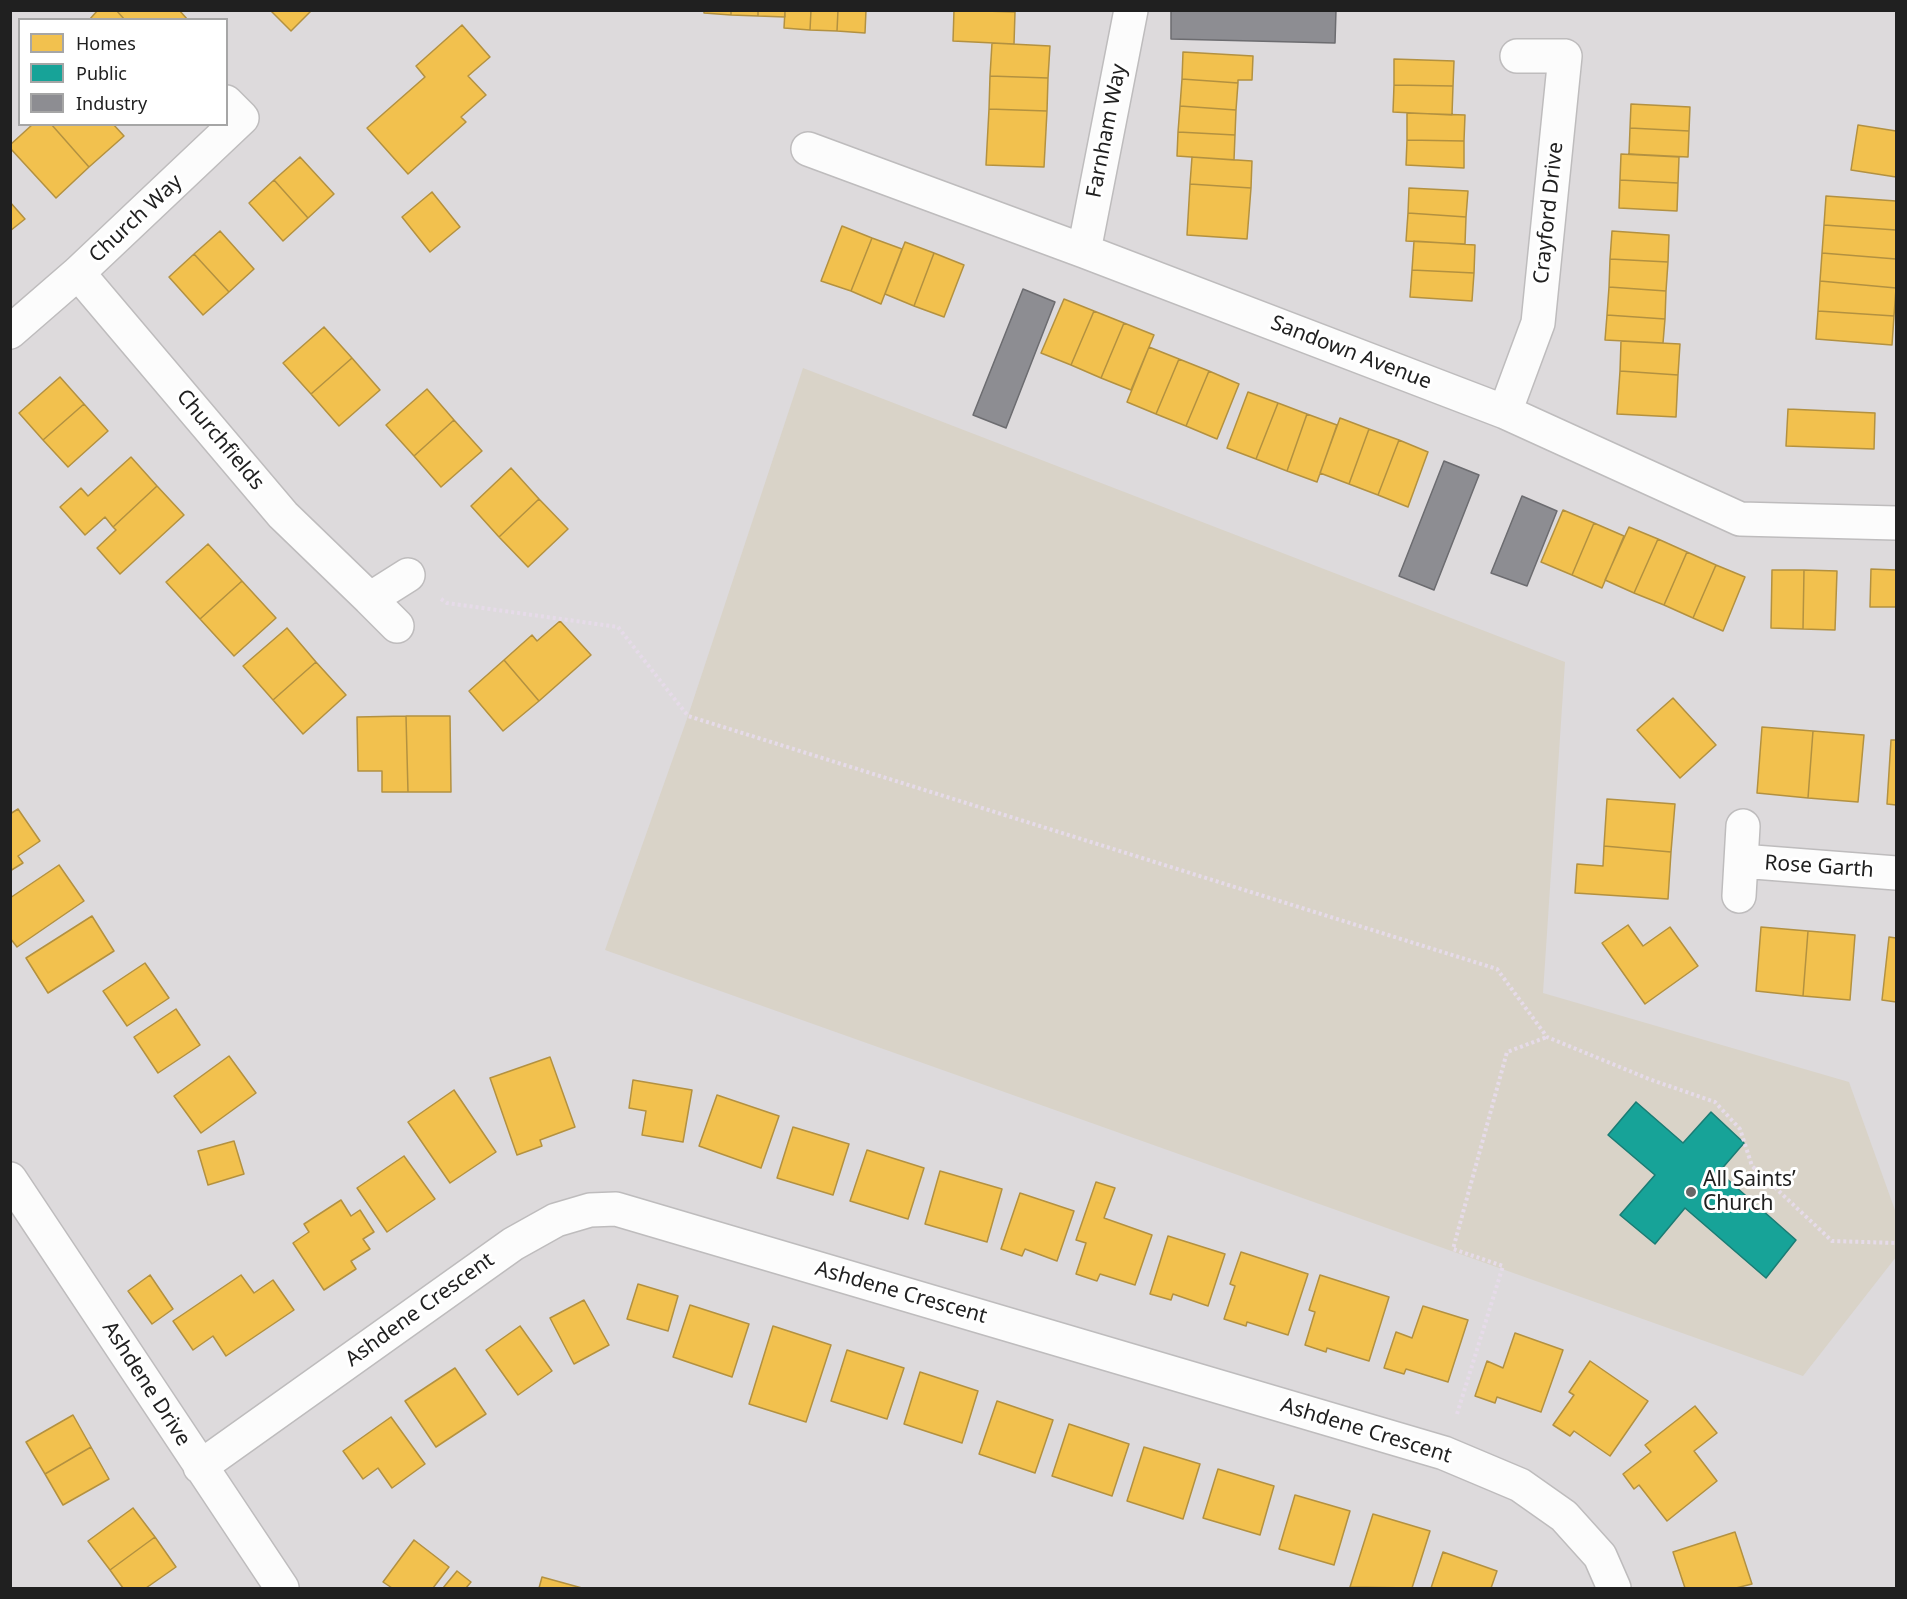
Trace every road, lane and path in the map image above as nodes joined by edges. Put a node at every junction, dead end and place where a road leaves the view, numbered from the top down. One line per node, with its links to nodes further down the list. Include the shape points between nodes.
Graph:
1 (1131, 10): 5 (street, Farnham Way)
2 (1517, 56): 8 (street, Crayford Drive, via 1565,56 1538,323)
3 (228, 104): 6 (street, Church Way, via 242,118)
4 (808, 149): 5 (street, Sandown Avenue)
5 (1084, 251): 8 (street, Sandown Avenue)
6 (78, 273): 7 (street, Church Way); 11 (street, Churchfields, via 283,515)
7 (10, 332)
8 (1505, 412): 9 (street, Sandown Avenue, via 1740,519)
9 (1896, 523)
10 (408, 575): 11 (street); 17 (path, via 447,603 618,627 688,716 1497,969)
11 (370, 599): 12 (street, Churchfields)
12 (397, 626)
13 (1743, 826): 14 (street, Rose Garth)
14 (1741, 861): 15 (street, Rose Garth); 16 (street, Rose Garth)
15 (1896, 873)
16 (1739, 896)
17 (1547, 1037): 19 (path, via 1715,1102 1740,1129 1752,1166 1832,1240); 20 (path, via 1507,1052 1453,1249 1503,1266)
18 (10, 1179): 21 (street, Ashdene Drive)
19 (1896, 1243)
20 (1444, 1453): 21 (street, Ashdene Crescent, via 616,1209 590,1210 556,1220 513,1244); 23 (street, Ashdene Crescent, via 1520,1485 1564,1516 1599,1556)
21 (200, 1467): 22 (street, Ashdene Drive)
22 (282, 1588)
23 (1614, 1588)

